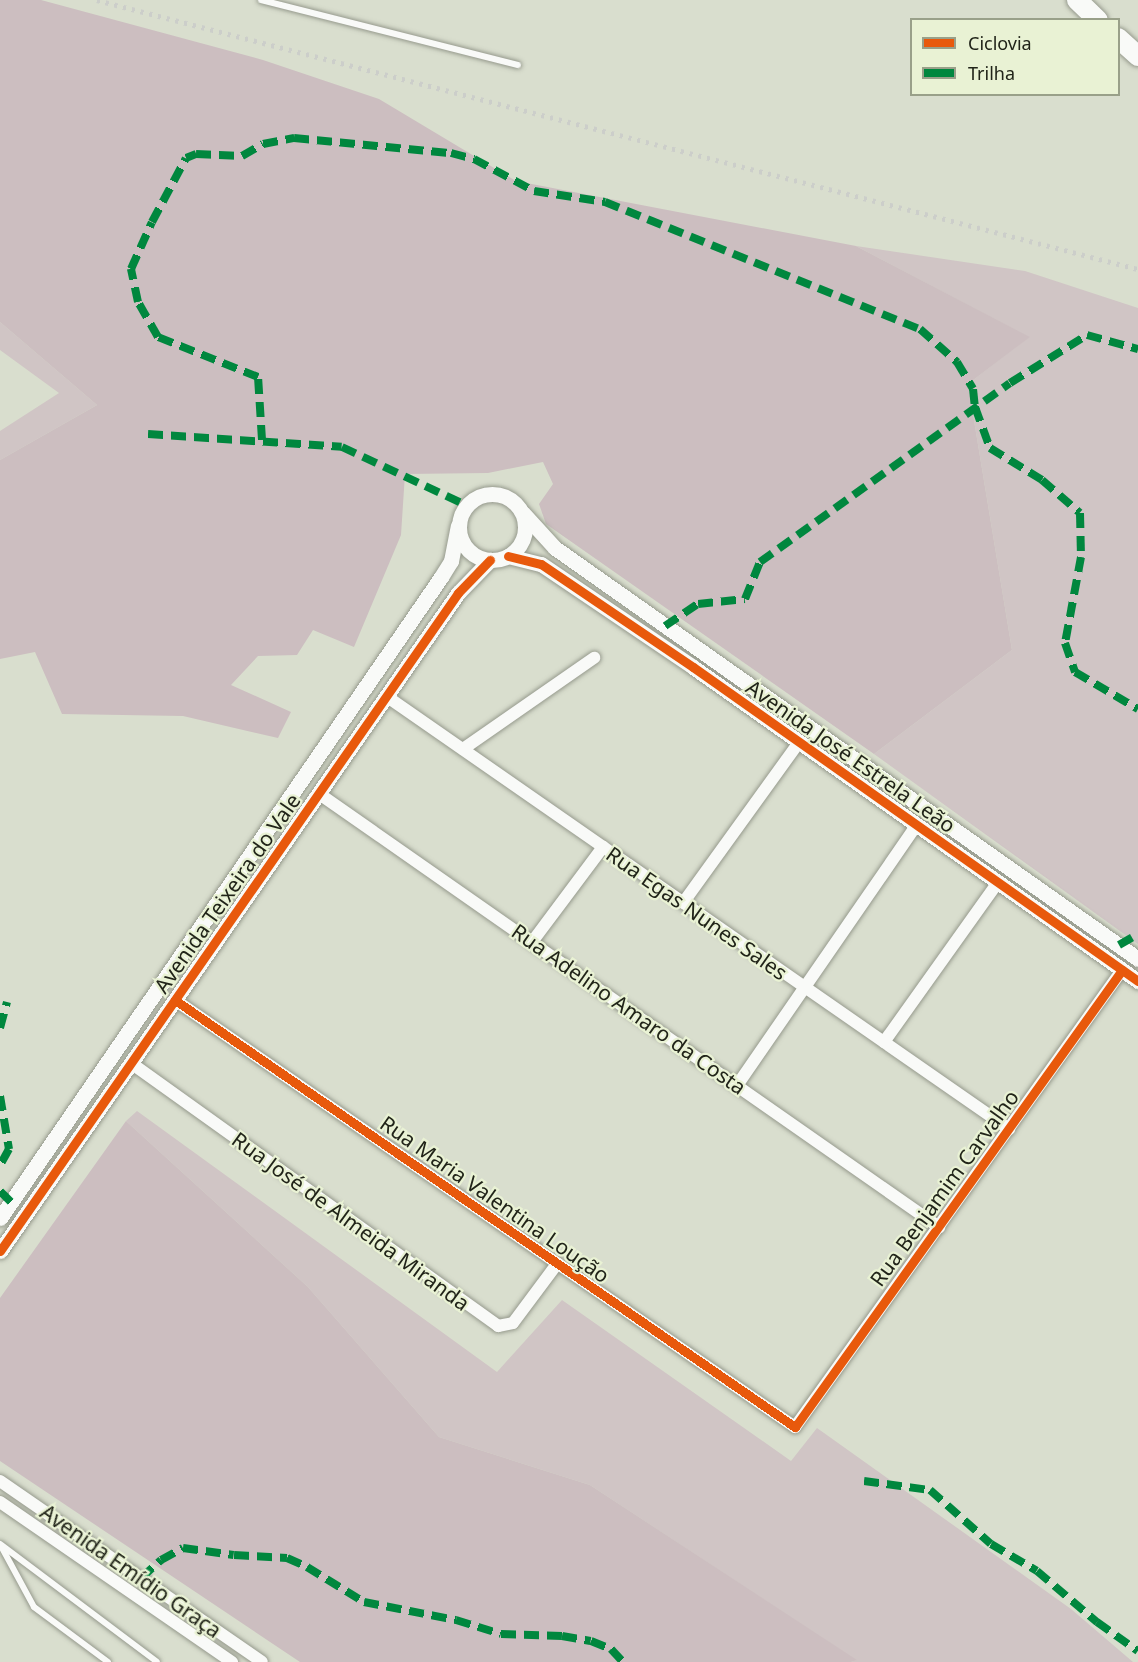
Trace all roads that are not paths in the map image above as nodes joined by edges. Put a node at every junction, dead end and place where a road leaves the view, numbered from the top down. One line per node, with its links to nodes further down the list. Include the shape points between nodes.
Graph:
1 (261, 0): 6 (lane)
2 (1077, 0): 3 (main road)
3 (1096, 18)
4 (1120, 39): 5 (main road)
5 (1138, 56)
6 (518, 65)
7 (523, 513): 8 (street, Avenida Teixeira do Vale, via 508,497 486,493 466,505); 9 (street, via 522,542); 21 (street, Avenida José Estrela Leão, via 555,548)
8 (458, 526): 10 (street, via 471,553); 30 (street, Avenida Teixeira do Vale, via 451,561 441,577)
9 (508, 556): 10 (street); 13 (street, Avenida José Estrela Leão, via 541,564)
10 (490, 560): 12 (street, Avenida Teixeira do Vale, via 458,593)
11 (594, 658): 14 (street)
12 (386, 696): 14 (street, Rua Egas Nunes Sales); 15 (street, Avenida Teixeira do Vale)
13 (799, 742): 16 (street, Avenida José Estrela Leão); 19 (street)
14 (463, 749): 17 (street, Rua Egas Nunes Sales)
15 (318, 793): 20 (street, Rua Adelino Amaro da Costa); 25 (street, Avenida Teixeira do Vale)
16 (917, 825): 18 (street, Avenida José Estrela Leão); 24 (street)
17 (603, 847): 19 (street, Rua Egas Nunes Sales); 20 (street)
18 (998, 882): 22 (street, Avenida José Estrela Leão); 26 (street)
19 (683, 903): 24 (street, Rua Egas Nunes Sales)
20 (532, 942): 28 (street, Rua Adelino Amaro da Costa)
21 (1138, 959)
22 (1122, 970): 23 (street, Avenida José Estrela Leão); 29 (street, Rua Benjamim Carvalho)
23 (1138, 981)
24 (805, 987): 26 (street, Rua Egas Nunes Sales); 28 (street)
25 (175, 1000): 27 (street, Avenida Teixeira do Vale); 33 (street, Rua Maria Valentina Loução)
26 (884, 1042): 29 (street, Rua Egas Nunes Sales)
27 (130, 1063): 32 (street, Avenida Teixeira do Vale); 33 (street, Rua José de Almeida Miranda, via 498,1326 513,1323)
28 (738, 1084): 31 (street, Rua Adelino Amaro da Costa)
29 (1009, 1129): 31 (street, Rua Benjamim Carvalho)
30 (0, 1218)
31 (939, 1227): 34 (street, Rua Benjamim Carvalho)
32 (0, 1251)
33 (557, 1264): 34 (street, Rua Maria Valentina Loução)
34 (795, 1427)
35 (0, 1481): 41 (street, Avenida Emídio Graça)
36 (0, 1502): 40 (street, Avenida Emídio Graça)
37 (0, 1544): 38 (lane, via 34,1607); 39 (lane)
38 (108, 1662)
39 (158, 1662)
40 (232, 1662)
41 (262, 1662)

